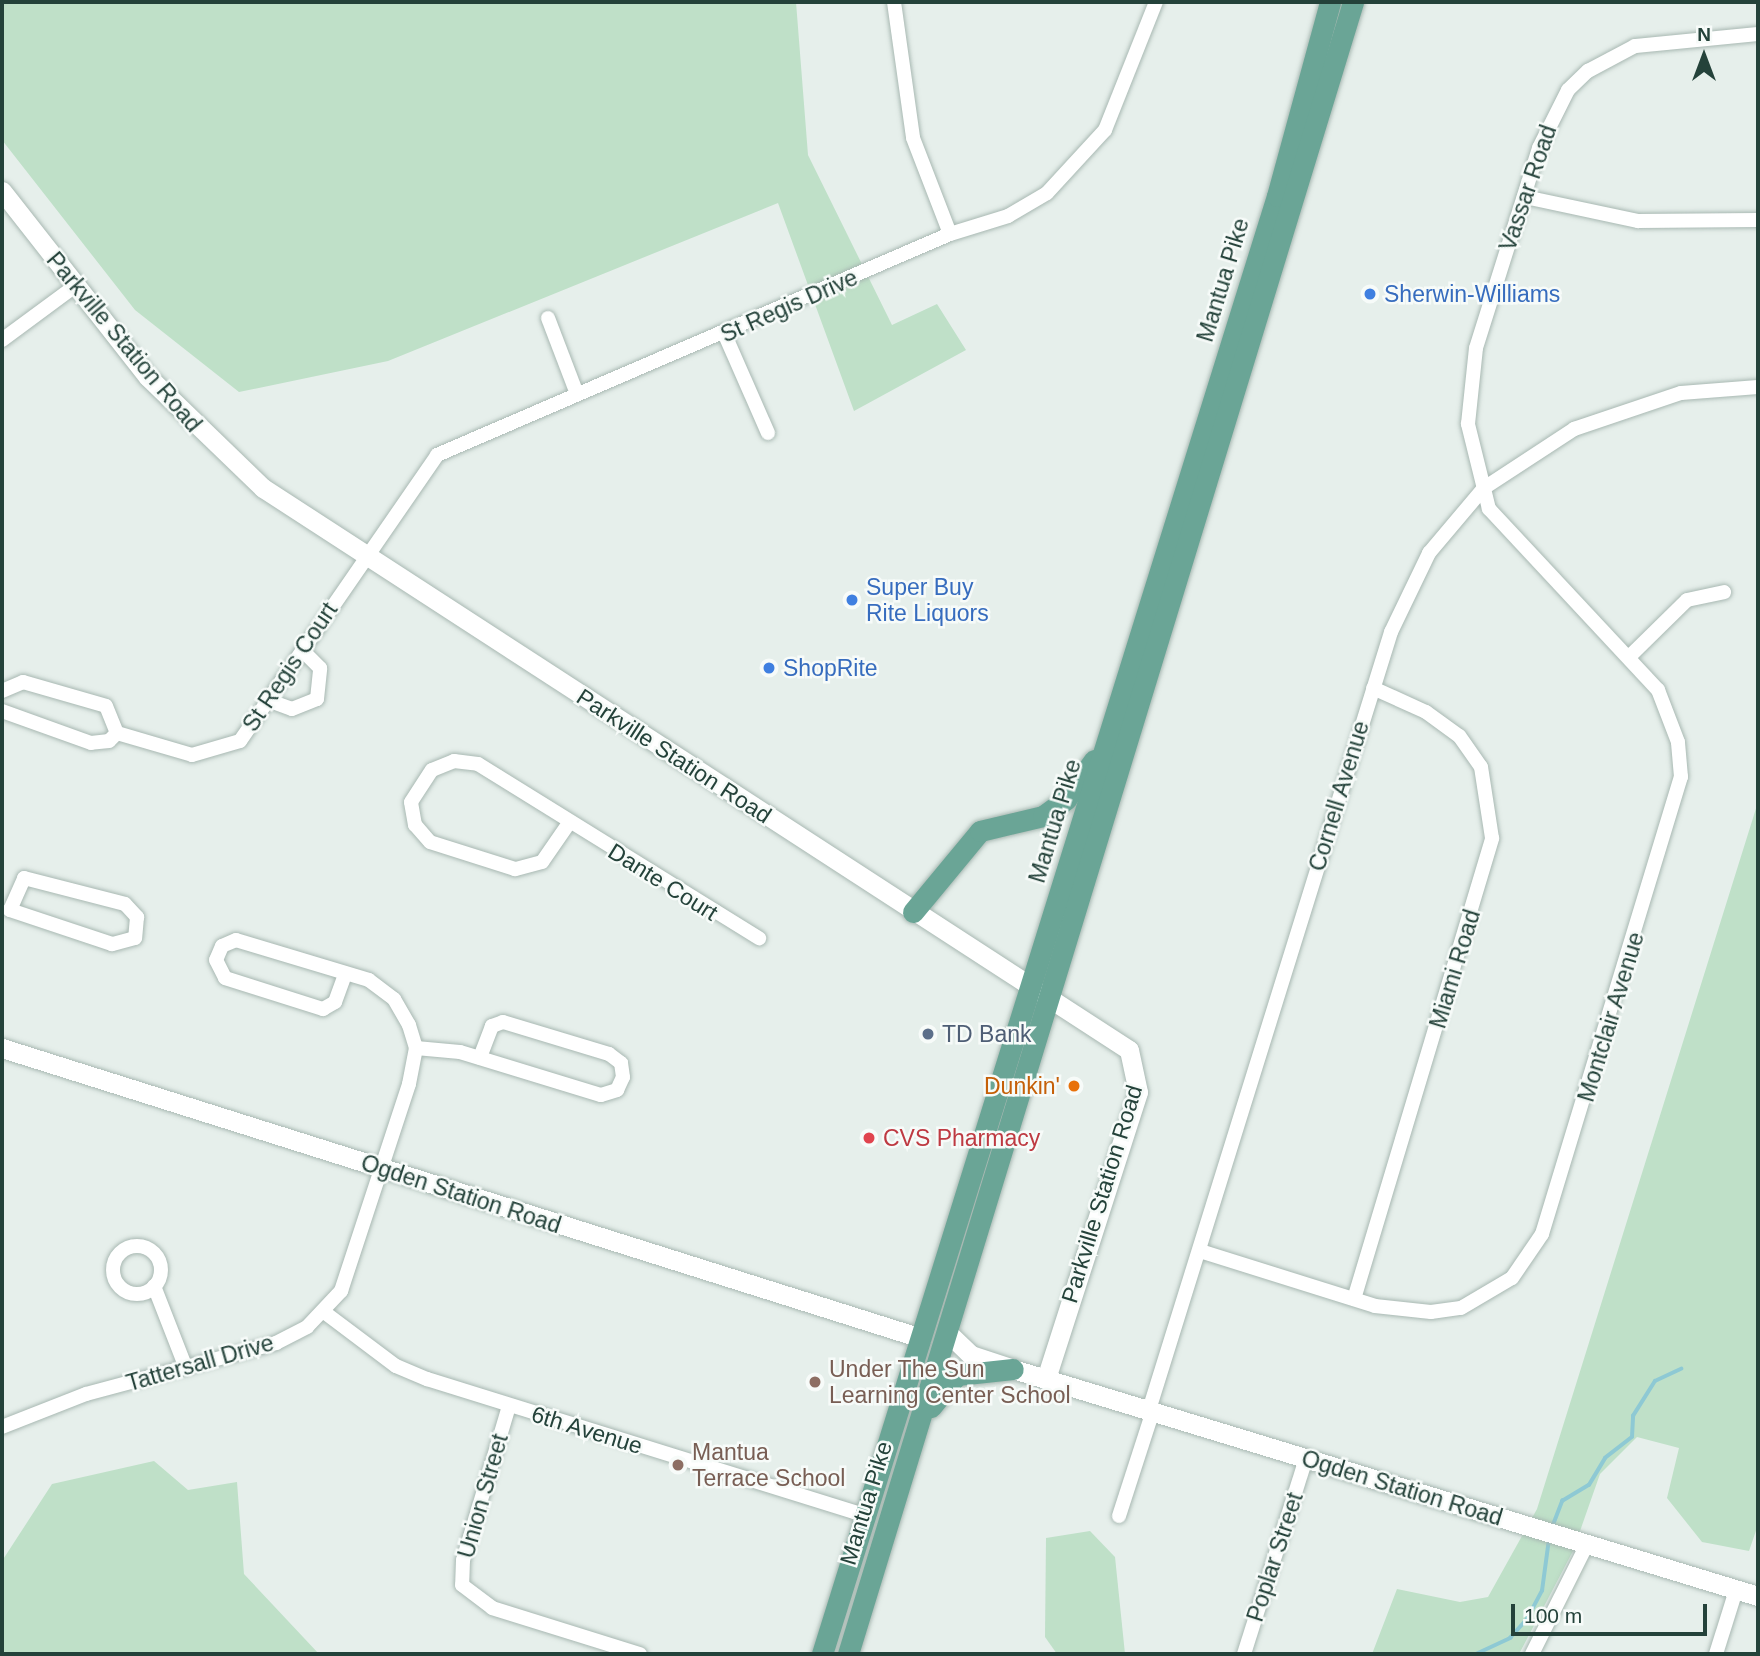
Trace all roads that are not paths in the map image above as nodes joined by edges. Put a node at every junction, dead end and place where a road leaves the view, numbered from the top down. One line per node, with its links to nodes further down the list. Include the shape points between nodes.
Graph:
1 (894, 2): 9 (street, via 907,114 925,180)
2 (1156, 2): 9 (street, St Regis Drive, via 1105,130 1081,160 1028,206)
3 (1330, 2): 27 (main road, Mantua Pike)
4 (1353, 2): 33 (main road, Mantua Pike)
5 (1758, 34): 7 (street, Vassar Road, via 1635,46 1588,71 1551,117)
6 (2, 191): 10 (main road, Parkville Station Road)
7 (1525, 197): 8 (street, via 1639,220); 17 (street, Vassar Road, via 1476,348 1469,395 1472,452)
8 (1758, 220)
9 (950, 234): 12 (street, St Regis Drive)
10 (74, 287): 13 (street); 18 (main road, Parkville Station Road, via 204,437 263,488)
11 (548, 318): 15 (street)
12 (725, 335): 15 (street, St Regis Drive); 16 (street)
13 (2, 340)
14 (1758, 387): 17 (street, Cornell Avenue, via 1681,393 1613,412 1528,455)
15 (577, 394): 18 (street, St Regis Drive, via 437,455)
16 (768, 433)
17 (1484, 488): 21 (street, Montclair Avenue, via 1489,509 1508,536); 22 (street, Cornell Avenue, via 1429,554)
18 (365, 555): 20 (street, St Regis Court); 30 (main road, Parkville Station Road)
19 (1724, 592): 21 (street, via 1687,600)
20 (302, 650): 24 (street, St Regis Court); 24 (street, via 320,668 317,699 292,709)
21 (1629, 657): 40 (street, Montclair Avenue, via 1671,715 1678,742 1678,799 1542,1234 1511,1278 1461,1308 1400,1311)
22 (1373, 688): 38 (street, Cornell Avenue); 40 (street, Miami Road, via 1426,712 1466,745 1481,767 1493,838)
23 (2, 691): 26 (street, via 23,682 106,706)
24 (270, 701): 26 (street, St Regis Court, via 240,741 209,754 174,752)
25 (2, 711): 26 (street, via 91,743 109,741)
26 (117, 733)
27 (1110, 734): 30 (main road, via 1066,799 1043,816 979,831); 33 (main road, Mantua Pike)
28 (569, 822): 28 (street, Dante Court, via 471,762 432,770 411,802 415,825 430,842 515,869 542,862); 31 (street, Dante Court)
29 (6, 909): 29 (street, via 18,883 31,877 125,904 138,928 132,941 120,946)
30 (914, 912): 33 (main road, Parkville Station Road)
31 (759, 938)
32 (345, 974): 32 (street, via 236,940 222,946 216,960 225,978 323,1009 335,1002); 35 (street, via 369,980 394,999)
33 (1040, 993): 42 (main road, Mantua Pike); 43 (main road, Mantua Pike); 46 (main road, Parkville Station Road, via 1129,1050 1138,1092)
34 (2, 1048): 37 (main road, Ogden Station Road)
35 (416, 1048): 36 (street); 37 (street, Tattersall Drive)
36 (480, 1058): 36 (street, via 601,1095 617,1090 623,1077 621,1063 610,1055 503,1022 492,1026)
37 (383, 1170): 41 (street, Tattersall Drive, via 352,1266); 43 (main road, Ogden Station Road)
38 (1200, 1251): 40 (street, Montclair Avenue); 48 (street, Cornell Avenue)
39 (154, 1286): 44 (street)
40 (1354, 1299)
41 (324, 1312): 44 (street, Tattersall Drive, via 276,1343); 47 (street, 6th Avenue, via 396,1366)
42 (947, 1332): 45 (main road, Ogden Station Road, via 971,1355); 56 (main road, Mantua Pike)
43 (922, 1338): 52 (main road, Mantua Pike)
44 (186, 1368): 49 (street, Tattersall Drive, via 86,1394)
45 (1013, 1369): 46 (main road, Ogden Station Road); 56 (main road, via 957,1375 932,1404 869,1601)
46 (1046, 1380): 48 (main road, Ogden Station Road)
47 (509, 1406): 52 (street, 6th Avenue); 57 (street, Union Street, via 463,1560 463,1585 492,1608)
48 (1151, 1410): 50 (main road, Ogden Station Road); 51 (street, Cornell Avenue)
49 (2, 1427)
50 (1306, 1459): 53 (main road, Ogden Station Road); 60 (street, Poplar Street)
51 (1119, 1516)
52 (866, 1517): 58 (main road, Mantua Pike)
53 (1587, 1544): 54 (main road, Ogden Station Road); 61 (street)
54 (1737, 1590): 55 (main road, Ogden Station Road); 62 (street)
55 (1758, 1596)
56 (859, 1612): 59 (main road, Mantua Pike)
57 (640, 1654)
58 (822, 1654)
59 (848, 1654)
60 (1244, 1654)
61 (1532, 1654)
62 (1716, 1654)

